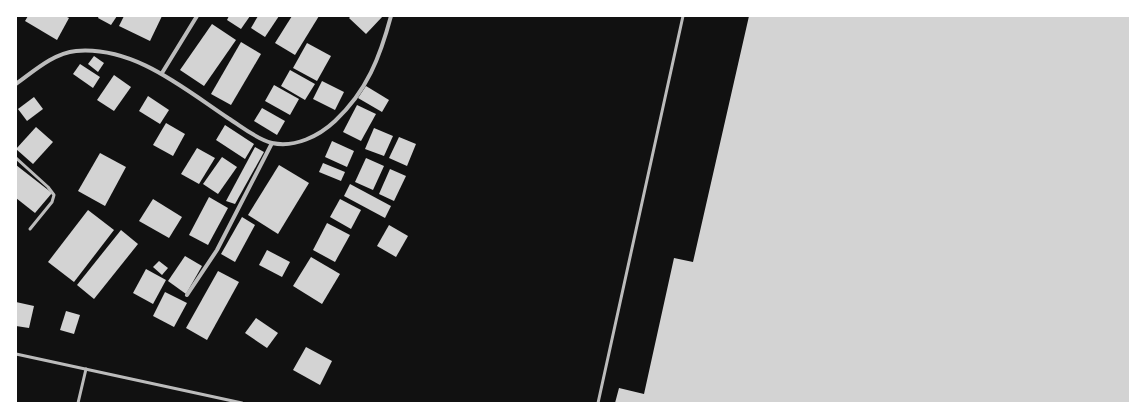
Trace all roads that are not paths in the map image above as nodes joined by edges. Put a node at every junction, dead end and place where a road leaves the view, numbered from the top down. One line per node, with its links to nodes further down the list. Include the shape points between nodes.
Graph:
1 (197, 16): 4 (street)
2 (392, 16): 6 (street, via 379,58 347,110 328,128 304,141)
3 (683, 16): 14 (lane)
4 (162, 73): 5 (street, via 122,56 99,51 76,51 49,62); 6 (street, via 253,134)
5 (16, 84)
6 (272, 143): 9 (street, via 217,250)
7 (16, 158): 8 (lane, via 54,195 52,202)
8 (30, 229)
9 (187, 295)
10 (16, 354): 11 (lane)
11 (86, 369): 12 (lane); 13 (lane)
12 (78, 403)
13 (242, 403)
14 (598, 403)

